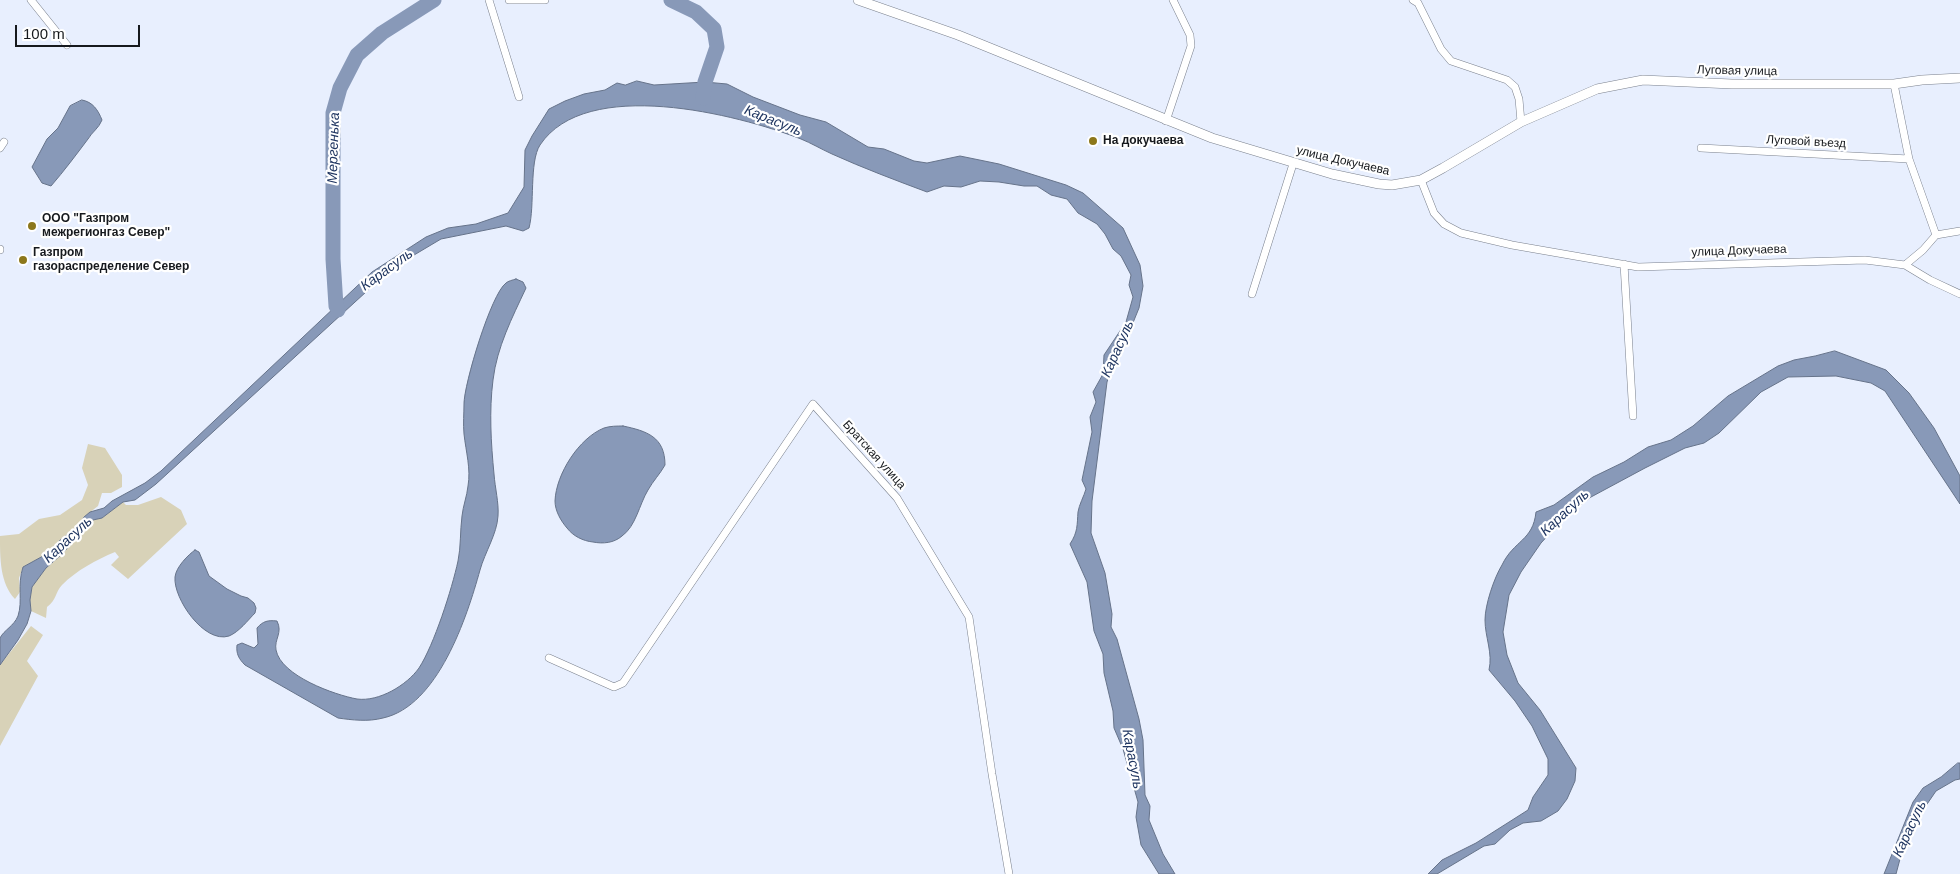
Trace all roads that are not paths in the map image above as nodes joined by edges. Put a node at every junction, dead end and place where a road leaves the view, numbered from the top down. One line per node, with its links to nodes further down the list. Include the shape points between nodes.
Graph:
1 (31, 0): 9 (street)
2 (489, 0): 12 (street)
3 (509, 0): 4 (street)
4 (545, 0)
5 (858, 0): 8 (main road, улица Докучаева)
6 (1173, 0): 13 (street, via 1190,35 1191,46)
7 (1412, 0): 14 (street, via 1418,3 1451,62 1507,80 1515,87)
8 (881, 3): 13 (main road, улица Докучаева)
9 (67, 44)
10 (1960, 78): 11 (main road, Луговая улица)
11 (1894, 84): 14 (main road, Луговая улица, via 1732,84 1643,80 1597,88); 16 (street)
12 (519, 96)
13 (1166, 121): 17 (main road, улица Докучаева)
14 (1522, 122): 18 (main road, Луговая улица)
15 (1701, 148): 16 (street, Луговой въезд)
16 (1909, 159): 20 (street)
17 (1293, 164): 18 (main road, улица Докучаева, via 1379,184 1406,184); 23 (street)
18 (1421, 180): 21 (street, улица Докучаева, via 1437,218 1452,229 1525,247)
19 (1960, 231): 20 (street)
20 (1936, 235): 22 (street)
21 (1624, 264): 22 (street, улица Докучаева, via 1638,267 1865,260); 25 (street)
22 (1905, 264): 24 (street, улица Докучаева)
23 (1252, 294)
24 (1960, 294)
25 (1632, 416)
26 (549, 658): 27 (street, Братская улица, via 614,687 623,683 812,404 897,498 969,617)
27 (1009, 874)

